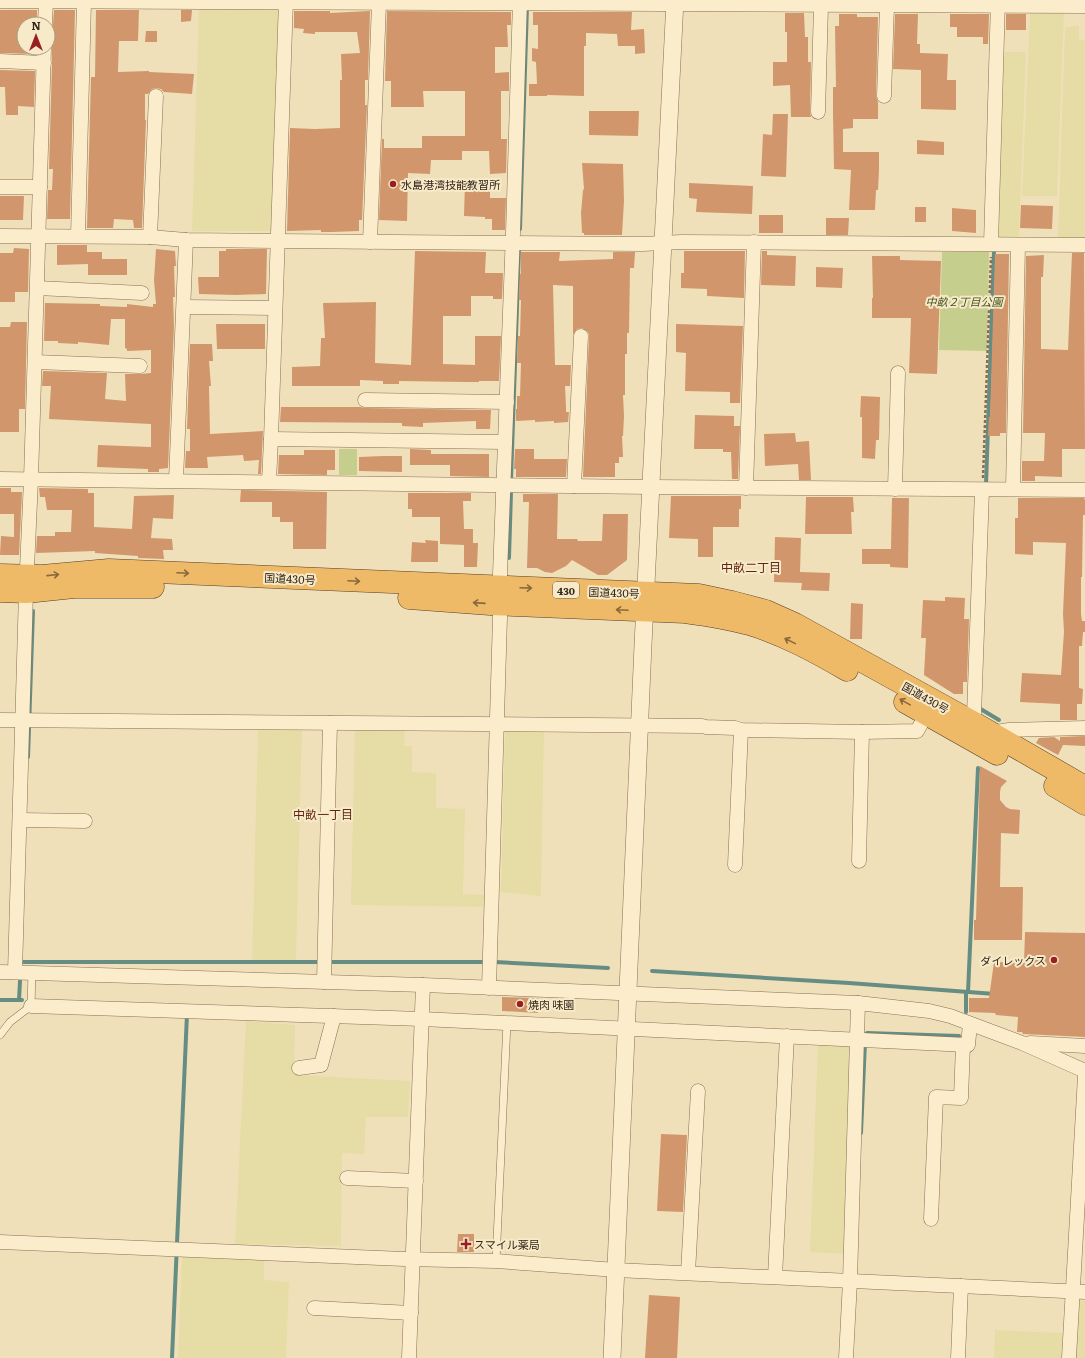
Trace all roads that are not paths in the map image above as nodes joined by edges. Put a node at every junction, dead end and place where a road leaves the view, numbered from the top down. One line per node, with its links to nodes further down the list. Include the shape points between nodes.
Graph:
1 (0, 1): 2 (street)
2 (46, 1): 3 (street); 13 (street)
3 (84, 1): 4 (street); 24 (street)
4 (123, 1): 5 (street)
5 (286, 1): 8 (street); 27 (street)
6 (524, 2): 7 (street); 8 (street); 30 (street)
7 (675, 2): 10 (street); 31 (street)
8 (379, 3): 28 (street)
9 (998, 3): 11 (street); 12 (street); 32 (street)
10 (821, 6): 11 (street); 19 (street)
11 (887, 6): 18 (street)
12 (1085, 6)
13 (45, 16)
14 (44, 56): 16 (street)
15 (0, 61): 16 (street)
16 (44, 63): 21 (street)
17 (156, 96): 25 (street)
18 (884, 96)
19 (818, 112)
20 (0, 187): 21 (street)
21 (40, 187): 22 (street)
22 (38, 235): 23 (street); 24 (street); 35 (street)
23 (0, 236)
24 (78, 236): 25 (street)
25 (150, 236): 26 (street)
26 (186, 240): 27 (street); 37 (street)
27 (277, 241): 28 (street); 38 (street)
28 (370, 242): 30 (street)
29 (754, 242): 31 (street); 32 (street); 54 (street)
30 (512, 243): 31 (street); 44 (street)
31 (663, 243): 53 (street)
32 (991, 244): 33 (street)
33 (1018, 245): 34 (street); 57 (street)
34 (1085, 245)
35 (37, 288): 36 (street); 40 (street)
36 (142, 293)
37 (184, 306): 38 (street); 49 (street)
38 (275, 308): 45 (street)
39 (581, 336): 52 (street)
40 (35, 362): 41 (street); 48 (street)
41 (140, 366)
42 (898, 373): 55 (street)
43 (365, 400): 44 (street)
44 (507, 402): 46 (street)
45 (271, 439): 46 (street); 50 (street)
46 (505, 442): 51 (street)
47 (0, 478): 48 (street)
48 (31, 479): 49 (street); 60 (street)
49 (176, 480): 50 (street)
50 (268, 482): 51 (street)
51 (504, 484): 52 (street); 62 (street)
52 (574, 486): 53 (street)
53 (650, 487): 54 (street); 63 (street)
54 (746, 488): 55 (street)
55 (895, 489): 56 (street)
56 (982, 490): 57 (street); 73 (street)
57 (1013, 490): 58 (street)
58 (1085, 490)
59 (0, 575): 60 (highway, 国道430号 / 430)
60 (26, 584): 61 (highway, 国道430号 / 430); 62 (highway, 国道430号 / 430, via 336,594); 66 (street)
61 (0, 590)
62 (500, 596): 63 (highway, 国道430号 / 430); 68 (street)
63 (645, 602): 64 (highway, 国道430号 / 430, via 749,624 785,638); 69 (street)
64 (930, 708): 72 (street, via 917,731); 73 (highway, 国道430号 / 430)
65 (0, 720): 66 (street)
66 (26, 720): 67 (street); 76 (street)
67 (330, 723): 68 (street); 83 (street)
68 (501, 724): 69 (street); 85 (street)
69 (639, 725): 71 (street, via 702,726); 86 (street)
70 (1085, 728): 73 (street)
71 (740, 730): 72 (street); 79 (street)
72 (862, 732): 78 (street)
73 (977, 734): 74 (highway, 国道430号 / 430); 75 (highway, 国道430号 / 430)
74 (1085, 786)
75 (1085, 804)
76 (20, 820): 77 (street); 81 (street)
77 (85, 821)
78 (859, 861)
79 (735, 865)
80 (0, 972): 81 (street)
81 (15, 972): 82 (street)
82 (32, 972): 83 (street); 88 (lane)
83 (324, 982): 84 (street)
84 (423, 985): 85 (street); 90 (street)
85 (489, 988): 86 (street)
86 (627, 993): 87 (street); 93 (street)
87 (858, 1002): 92 (street, via 929,1011); 96 (street)
88 (31, 1006): 89 (street); 94 (lane, via 10,1022)
89 (334, 1016): 90 (street); 100 (street, via 321,1065)
90 (420, 1017): 91 (street); 105 (street)
91 (507, 1023): 93 (street); 109 (lane)
92 (970, 1024): 97 (street); 98 (street, via 968,1045)
93 (625, 1028): 95 (street); 110 (street)
94 (0, 1035)
95 (787, 1036): 96 (street); 112 (street)
96 (860, 1037): 98 (street); 113 (street)
97 (1022, 1043): 99 (street); 101 (street)
98 (963, 1045): 106 (street, via 961,1098 936,1097)
99 (1085, 1046)
100 (299, 1068)
101 (1085, 1071)
102 (1085, 1076): 115 (street)
103 (698, 1091): 111 (street)
104 (347, 1178): 105 (street)
105 (412, 1181): 108 (street)
106 (931, 1219)
107 (0, 1242): 108 (street)
108 (409, 1260): 109 (street); 117 (street)
109 (496, 1262): 110 (street)
110 (616, 1270): 111 (street); 119 (street)
111 (688, 1273): 112 (street)
112 (775, 1277): 113 (street)
113 (850, 1281): 114 (street); 120 (street)
114 (961, 1286): 115 (street); 121 (street)
115 (1079, 1292): 122 (street)
116 (314, 1308): 117 (street)
117 (407, 1313): 118 (street)
118 (409, 1358)
119 (612, 1358)
120 (846, 1358)
121 (958, 1358)
122 (1069, 1358)

